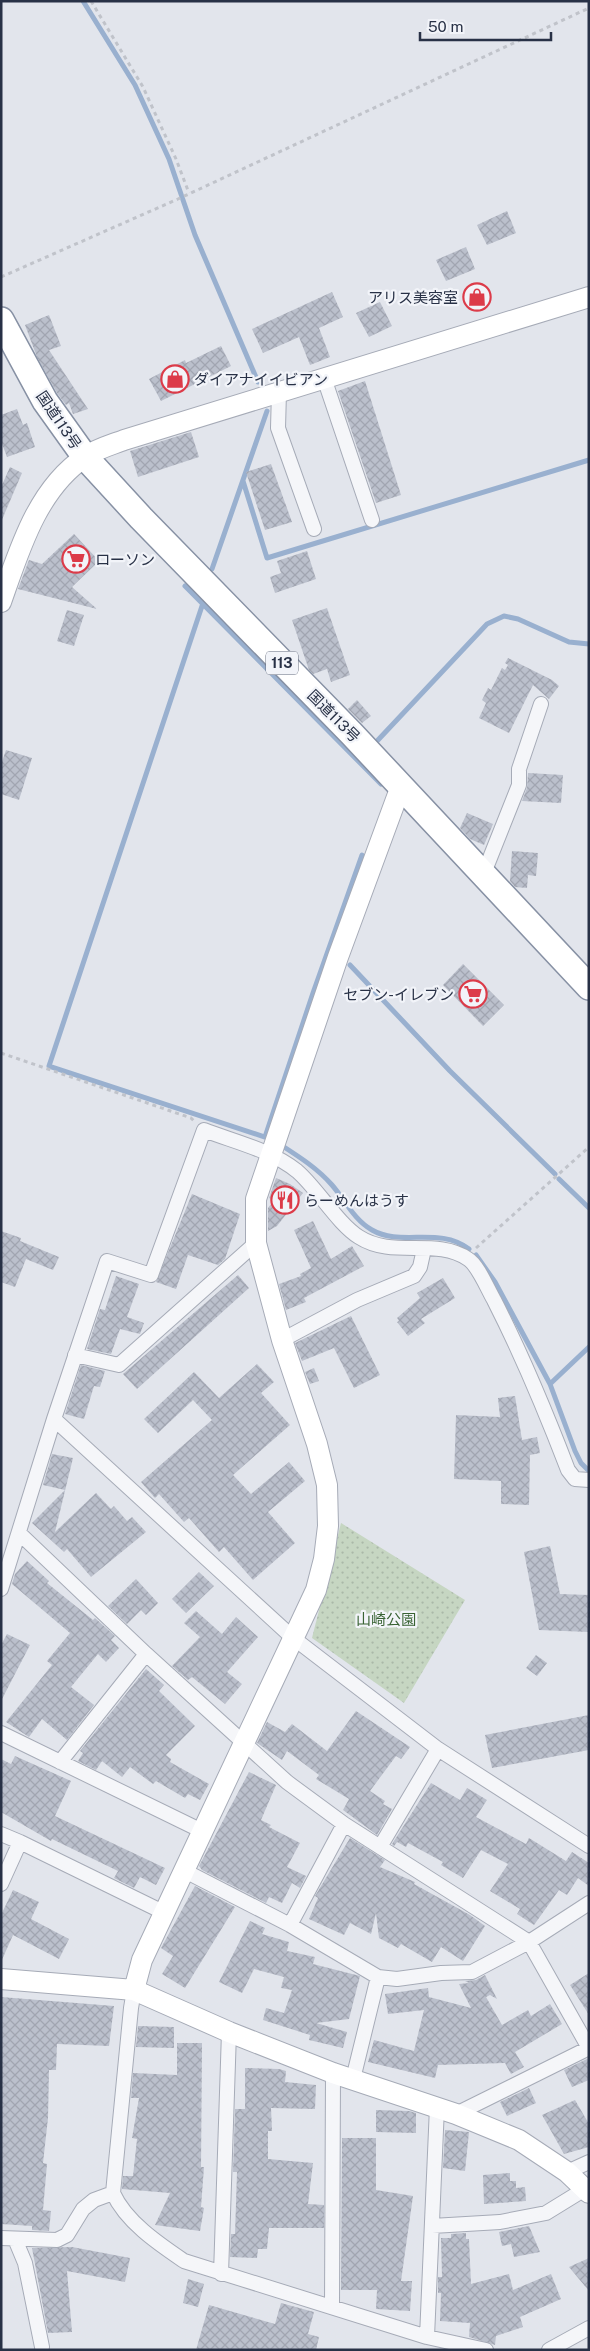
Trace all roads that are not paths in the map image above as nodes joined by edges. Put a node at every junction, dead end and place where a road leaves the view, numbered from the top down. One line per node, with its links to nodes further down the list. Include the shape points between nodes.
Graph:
1 (589, 297): 3 (street)
2 (1, 320): 5 (highway, 国道113号 / 113, via 45,401)
3 (324, 378): 4 (street); 6 (street)
4 (279, 392): 5 (street, via 124,440); 7 (street, via 278,428)
5 (84, 457): 8 (street, via 48,494 25,536); 10 (highway, 国道113号 / 113)
6 (372, 520)
7 (314, 528)
8 (1, 602)
9 (541, 704): 11 (street, via 520,769 519,785)
10 (401, 786): 11 (highway, 国道113号 / 113); 13 (street, via 338,957)
11 (484, 873): 12 (highway, 国道113号 / 113)
12 (589, 987)
13 (272, 1155): 14 (street, via 256,1199); 15 (street, via 297,1171 357,1236 386,1248); 17 (street, via 204,1130 151,1275 107,1261)
14 (256, 1243): 16 (street); 17 (street, via 119,1364)
15 (424, 1249): 16 (street, via 420,1267 414,1276 356,1300); 19 (street, via 445,1250 469,1259 484,1281 527,1365 568,1470 575,1479)
16 (282, 1340): 22 (street, via 317,1444 327,1485 328,1510 324,1559 316,1590)
17 (75, 1355): 18 (street)
18 (54, 1419): 20 (street); 22 (street)
19 (589, 1480)
20 (19, 1533): 21 (street); 23 (street)
21 (1, 1589)
22 (292, 1637): 25 (street); 26 (street)
23 (146, 1654): 25 (street); 27 (street)
24 (1, 1733): 27 (street)
25 (244, 1745): 28 (street); 29 (street)
26 (438, 1749): 32 (street); 33 (street)
27 (60, 1762): 29 (street)
28 (344, 1824): 33 (street); 38 (street)
29 (202, 1831): 34 (street)
30 (1, 1834): 31 (street)
31 (20, 1842): 35 (street); 37 (street)
32 (589, 1846)
33 (380, 1847): 39 (street)
34 (183, 1870): 37 (street); 38 (street)
35 (1, 1884)
36 (589, 1903): 39 (street)
37 (163, 1912): 42 (street, via 142,1960)
38 (290, 1925): 40 (street)
39 (529, 1942): 40 (street, via 472,1972 397,1980); 47 (street, via 589,2048)
40 (378, 1977): 45 (street)
41 (1, 1979): 42 (street)
42 (134, 1990): 43 (street); 51 (street)
43 (229, 2032): 44 (street); 54 (street)
44 (333, 2073): 45 (street); 55 (street)
45 (352, 2079): 46 (street)
46 (436, 2107): 47 (street); 52 (street)
47 (456, 2114): 49 (street, via 519,2140)
48 (589, 2162): 49 (street)
49 (567, 2172): 50 (street)
50 (587, 2191): 52 (street, via 546,2214 500,2222)
51 (113, 2193): 53 (street, via 83,2208 67,2235 57,2240); 54 (street, via 117,2203 159,2244 184,2262)
52 (432, 2226): 57 (street)
53 (8, 2238): 58 (street, via 25,2263)
54 (221, 2274): 55 (street)
55 (332, 2307): 57 (street)
56 (589, 2328): 60 (street)
57 (427, 2336): 59 (street)
58 (42, 2347)
59 (486, 2350)
60 (549, 2350)

